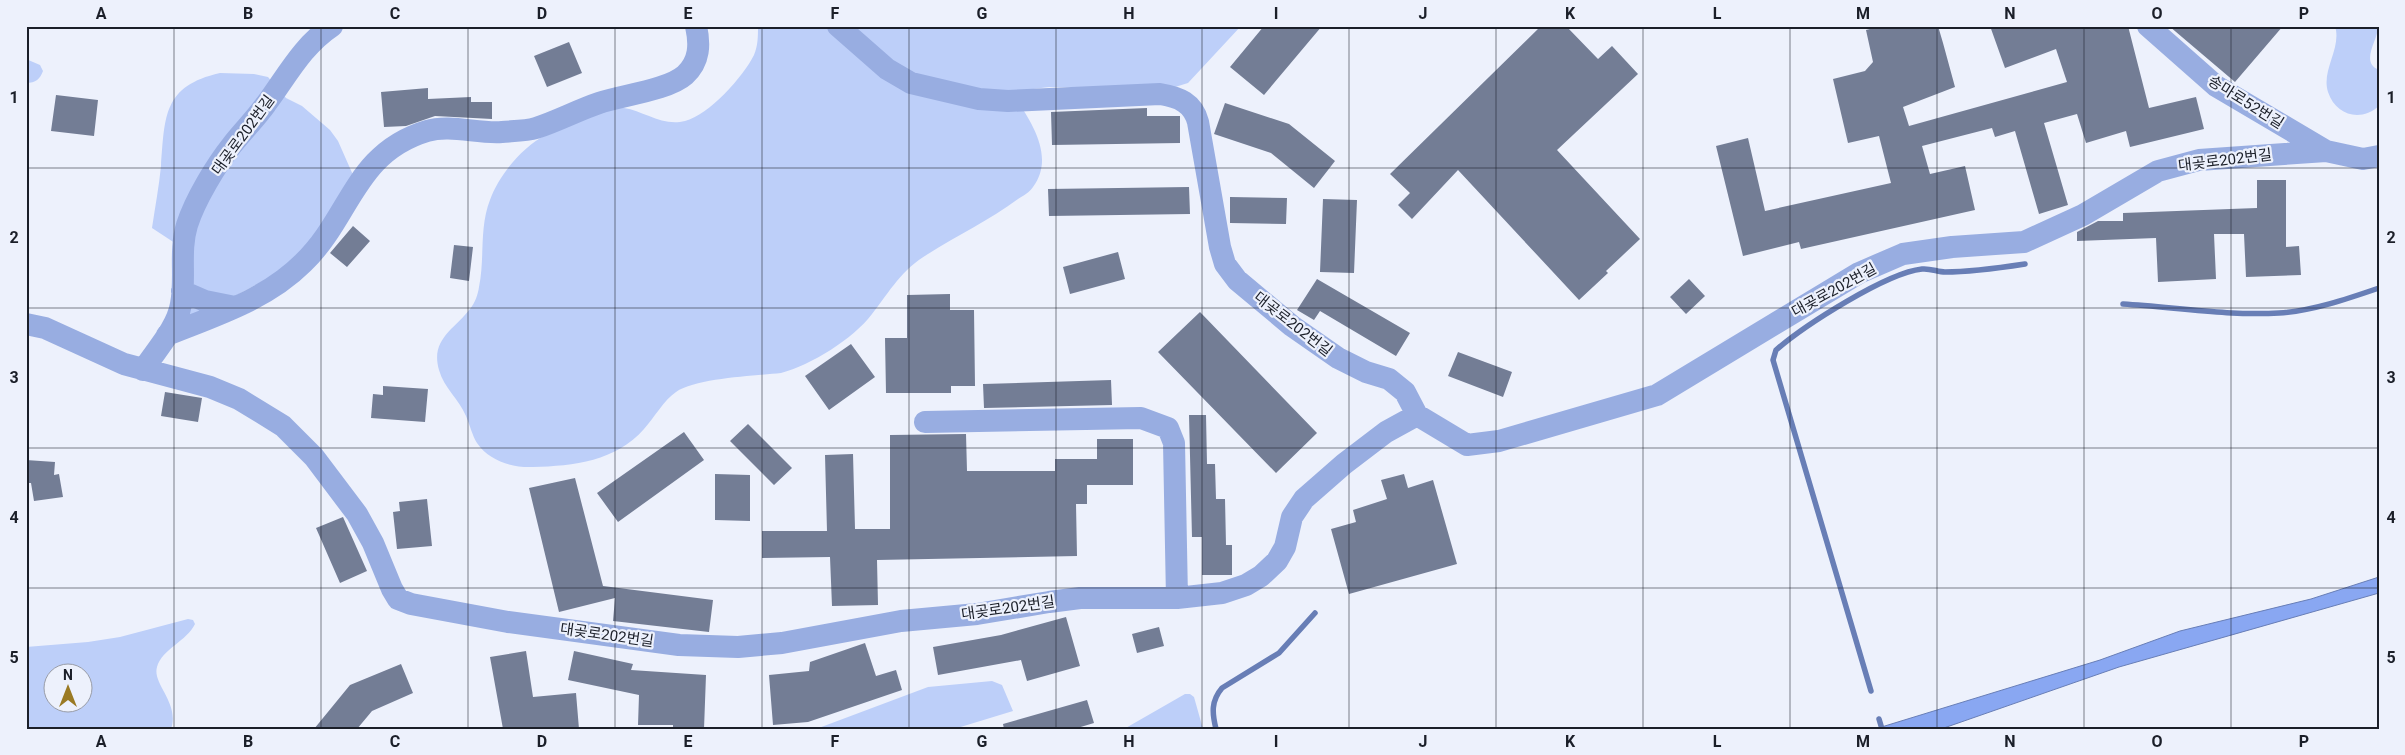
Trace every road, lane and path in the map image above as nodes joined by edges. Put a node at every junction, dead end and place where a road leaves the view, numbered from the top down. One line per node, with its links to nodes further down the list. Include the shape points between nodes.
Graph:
1 (332, 26): 7 (street, 대곶로202번길, via 299,56 217,166 190,216 182,252)
2 (696, 26): 8 (street, via 699,48 695,63 674,83 598,103 535,128 501,132 428,130 397,143 365,173 324,238 304,263 277,285)
3 (838, 26): 12 (street, 대곶로202번길, via 887,70 911,83 979,99 1008,101 1123,94 1176,97 1195,111 1220,247 1225,264 1236,280 1292,326 1338,358 1389,379 1404,392)
4 (2148, 26): 5 (street, 송마로52번길, via 2216,86)
5 (2326, 151): 6 (street, via 2363,159); 12 (street, 대곶로202번길, via 2218,158 2180,164 2158,171 2083,215 2024,242 1903,254 1859,273 1657,395 1499,441 1467,445)
6 (2379, 156)
7 (182, 291): 8 (street, via 205,301); 10 (street, 대곶로202번길, via 180,310)
8 (234, 307): 10 (street)
9 (26, 324): 11 (street, 대곶로202번길, via 45,328)
10 (167, 335): 11 (street, 대곶로202번길)
11 (143, 370): 14 (street, 대곶로202번길, via 210,386 240,399 300,440 357,514 398,599 411,604 508,622 708,647 782,643 901,622 1080,598)
12 (1417, 415): 14 (street, 대곶로202번길, via 1386,432 1304,499 1292,517 1285,546 1277,561 1261,576 1222,593)
13 (925, 422): 14 (street, via 1140,418 1168,428 1174,443)
14 (1177, 598)

